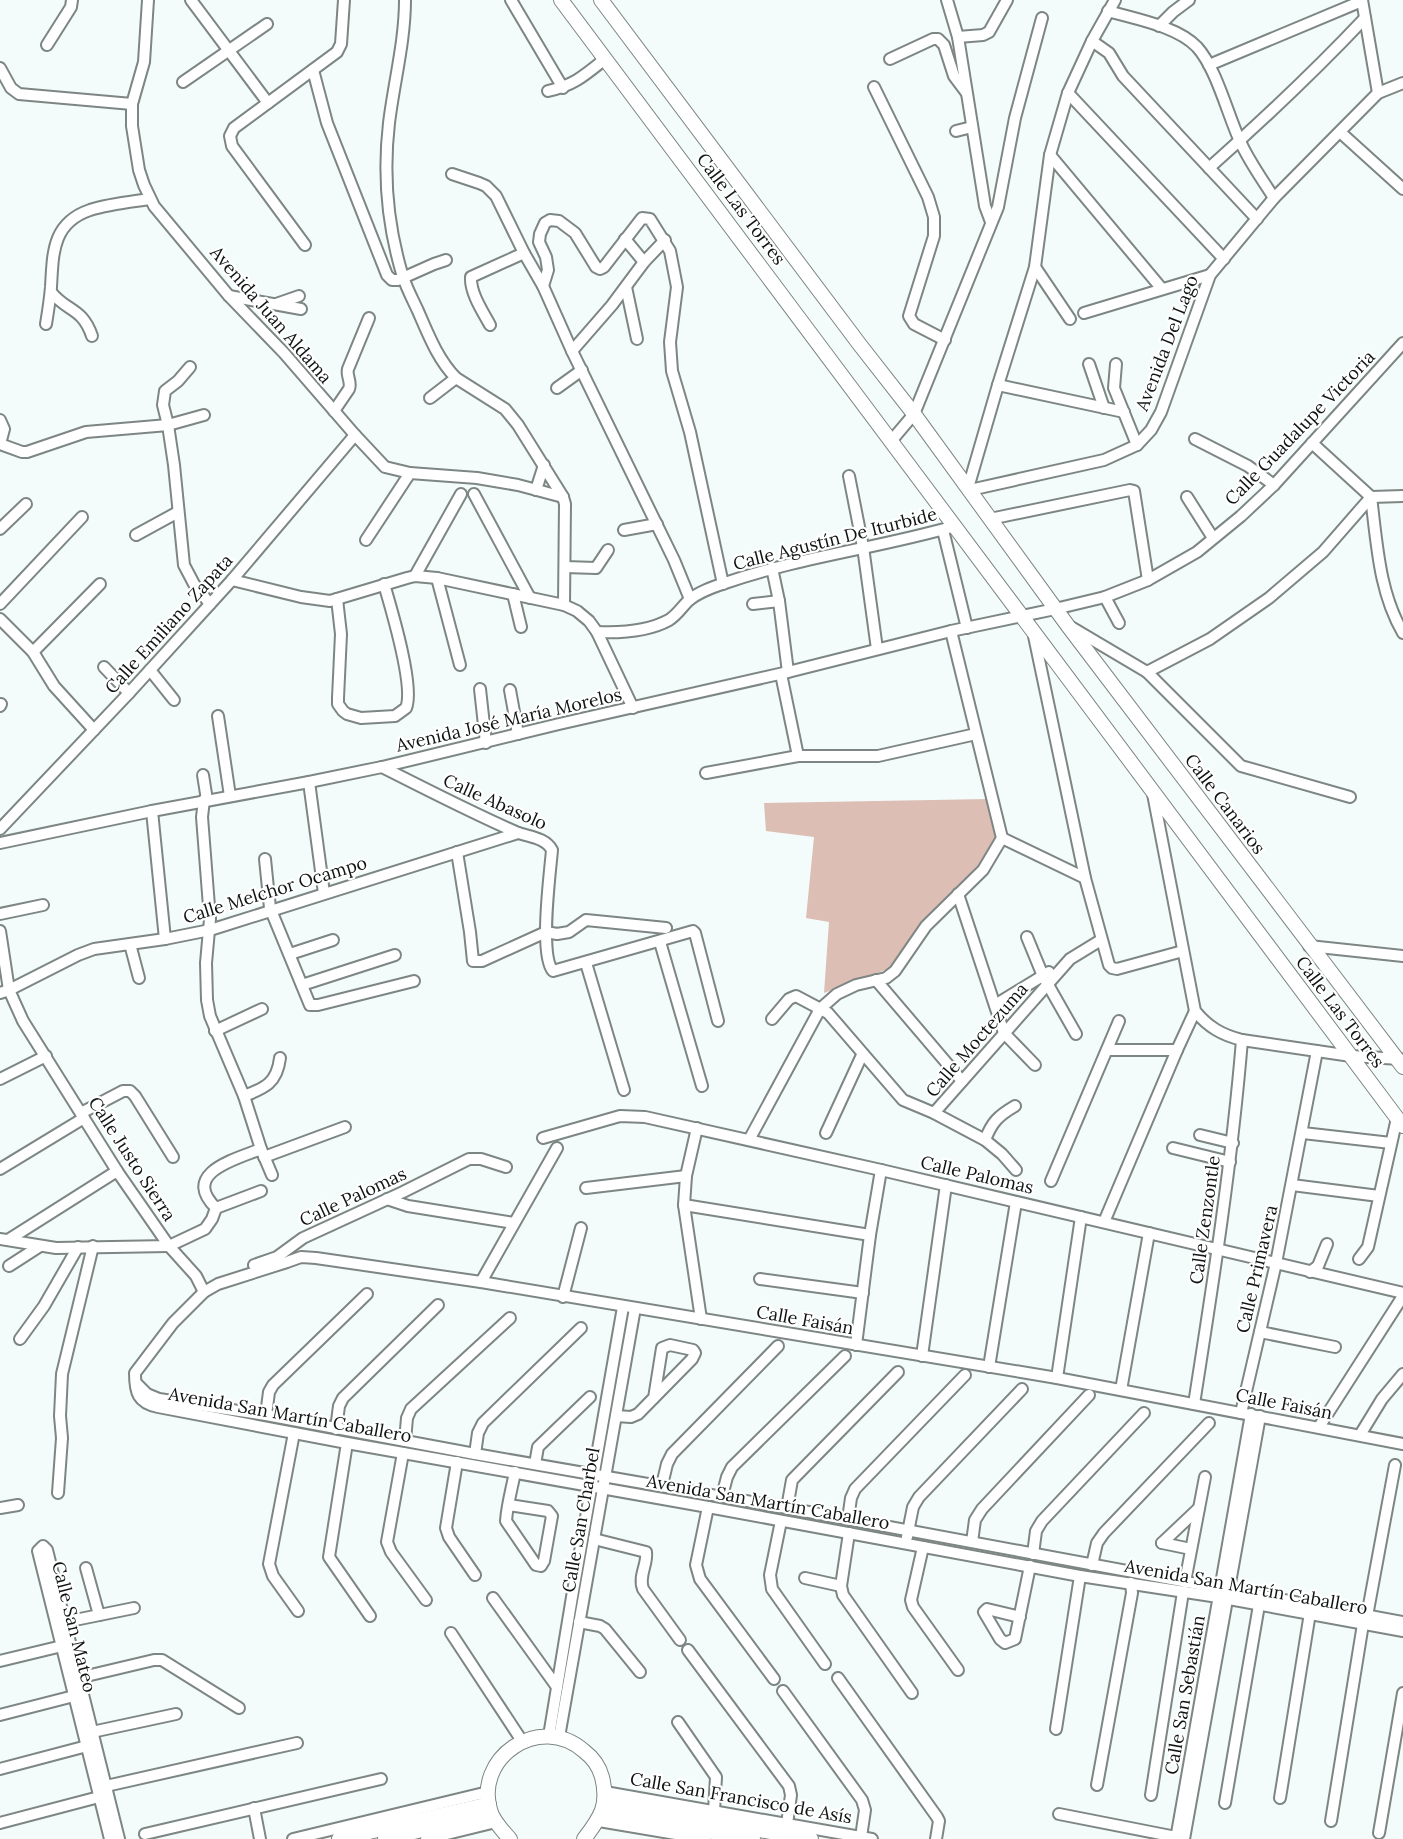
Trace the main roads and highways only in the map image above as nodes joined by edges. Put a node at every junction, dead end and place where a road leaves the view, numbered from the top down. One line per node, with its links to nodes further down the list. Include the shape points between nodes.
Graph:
1 (561, 0): 6 (main road, Calle Las Torres, via 892,440 949,528 1033,630)
2 (602, 0): 3 (main road, Calle Las Torres)
3 (990, 519): 4 (main road, Calle Canarios)
4 (1310, 946): 5 (main road, Calle Las Torres)
5 (1401, 1062)
6 (1400, 1122)
7 (602, 1807): 8 (main road, via 601,1773 591,1757 577,1744 554,1737 536,1737 522,1741 498,1762 492,1772); 12 (main road); 13 (main road); 14 (main road, Calle San Francisco de Asís)
8 (491, 1808): 9 (main road); 10 (main road); 11 (main road)
9 (339, 1839)
10 (385, 1839)
11 (510, 1839)
12 (584, 1839)
13 (753, 1839)
14 (811, 1839)

